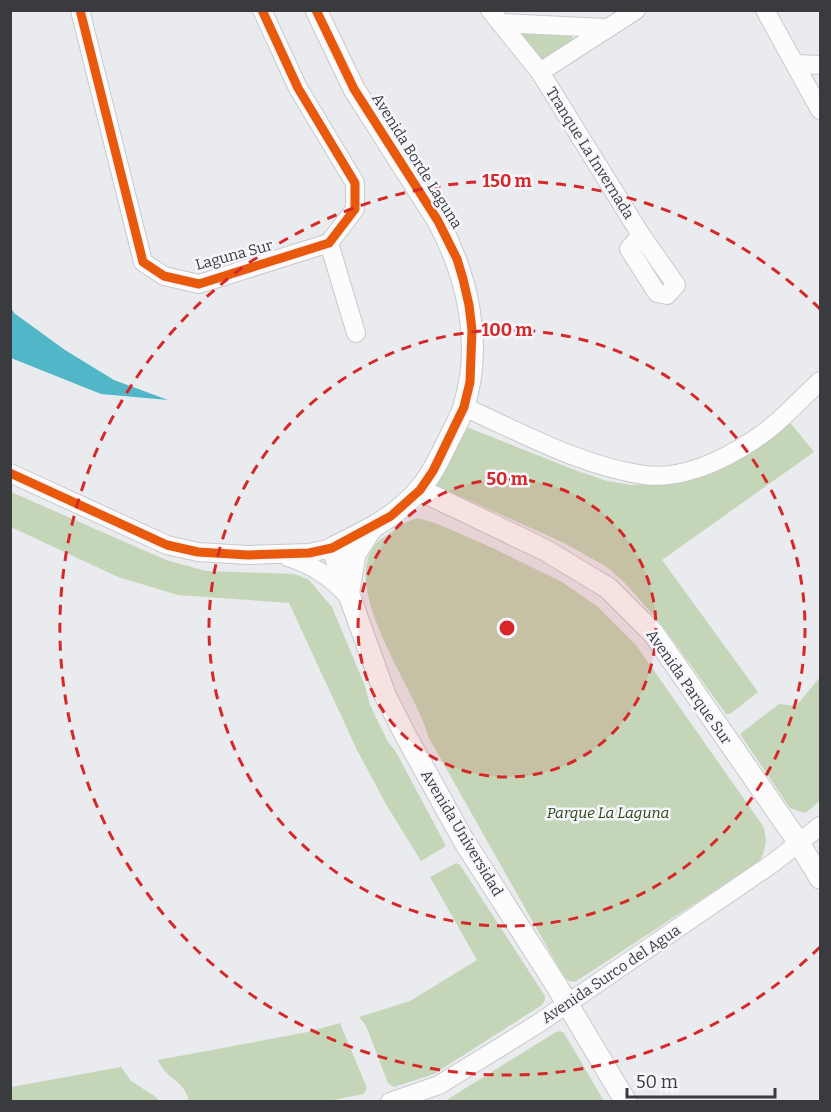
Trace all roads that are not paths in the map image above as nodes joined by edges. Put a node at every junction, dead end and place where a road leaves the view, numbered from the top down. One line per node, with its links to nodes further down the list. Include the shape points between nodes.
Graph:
1 (80, 10): 13 (street, Laguna Sur, via 143,262 164,276 199,284)
2 (262, 10): 13 (street, via 298,88 355,183 355,209)
3 (316, 10): 16 (street, Avenida Borde Laguna, via 354,89 438,221 457,259 472,330 470,382)
4 (636, 10): 7 (street, Tranque La Invernada)
5 (765, 10): 8 (street)
6 (495, 17): 7 (street, Tranque La Invernada); 10 (street, Tranque La Invernada)
7 (606, 28): 10 (street, Tranque La Invernada)
8 (796, 64): 9 (street); 11 (street)
9 (820, 65)
10 (540, 72): 12 (street, Tranque La Invernada)
11 (820, 110)
12 (641, 235)
13 (329, 243): 14 (street)
14 (357, 333)
15 (820, 381): 16 (street, via 754,440 728,455 674,474 645,475 585,460)
16 (464, 407): 18 (street, Avenida Borde Laguna)
17 (10, 473): 21 (street, Avenida Borde Laguna, via 167,545 198,552)
18 (420, 490): 19 (street, Avenida Borde Laguna); 24 (street, Avenida Parque Sur, via 545,550 608,588 654,634)
19 (373, 527): 20 (street, Avenida Borde Laguna); 22 (street, via 355,554)
20 (332, 548): 21 (street, Avenida Borde Laguna); 22 (street, Avenida Universidad)
21 (280, 554): 22 (street, via 324,573)
22 (349, 597): 26 (street, Avenida Universidad, via 386,697 406,738 464,841)
23 (820, 826): 24 (street, Avenida Surco del Agua)
24 (799, 843): 25 (street, Avenida Parque Sur); 26 (street, Avenida Surco del Agua)
25 (820, 878)
26 (567, 1004): 27 (street, Avenida Surco del Agua, via 439,1085); 28 (street, Avenida Universidad)
27 (390, 1101)
28 (626, 1101)

